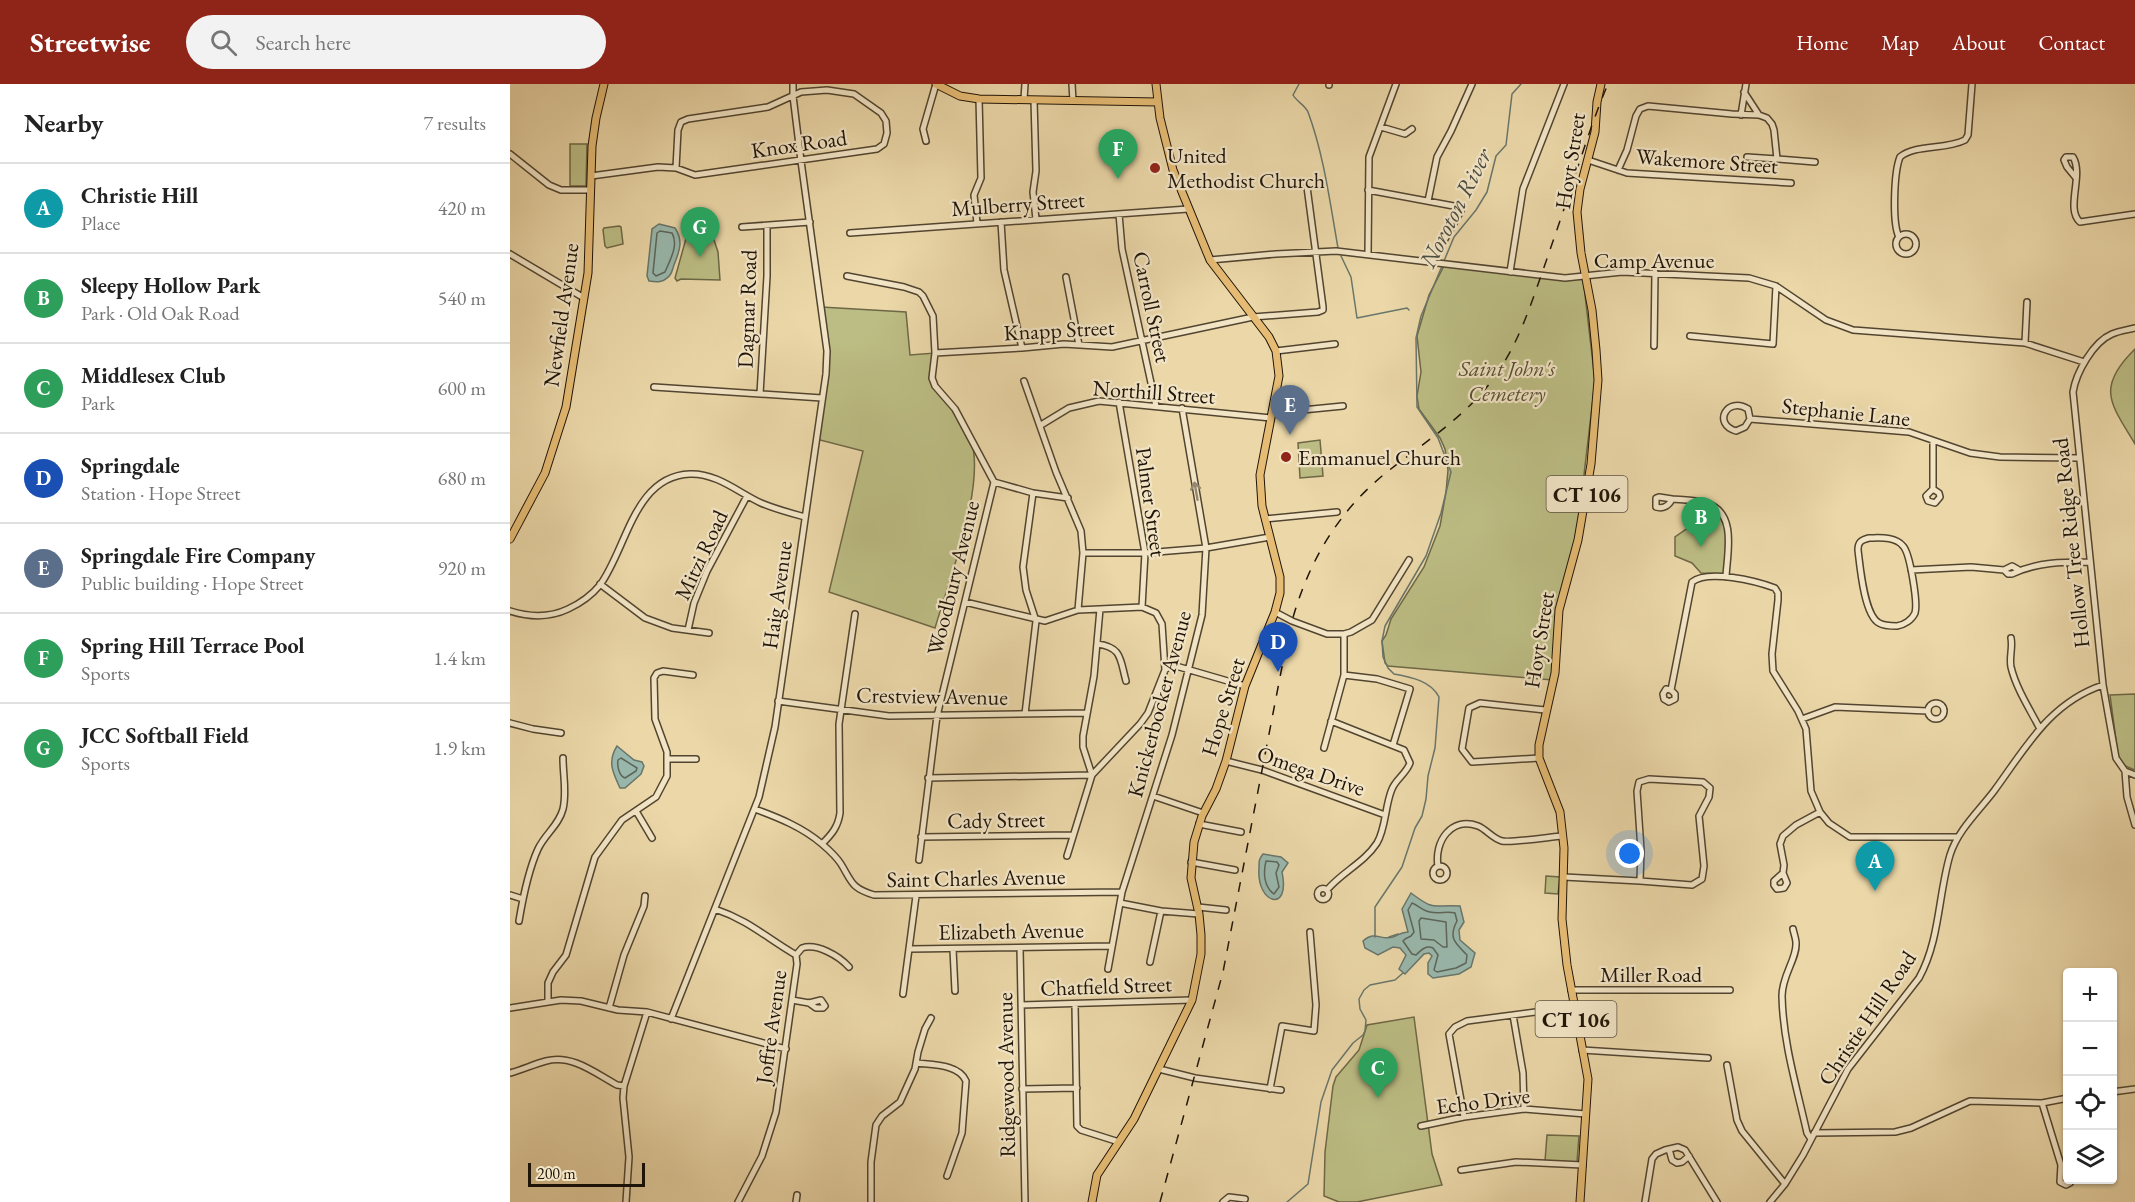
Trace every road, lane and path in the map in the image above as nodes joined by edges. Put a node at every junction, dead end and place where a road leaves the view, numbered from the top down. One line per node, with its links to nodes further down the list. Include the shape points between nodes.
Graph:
1 (604, 84): 33 (main road, Newfield Avenue, via 596,118)
2 (794, 84): 14 (street, Haig Avenue)
3 (936, 84): 15 (main road, via 960,96); 24 (street, via 923,129)
4 (1025, 84): 16 (street)
5 (1072, 84): 18 (street)
6 (1156, 84): 19 (main road, Hope Street)
7 (1396, 84): 22 (street)
8 (1472, 84): 39 (street, via 1437,157)
9 (1564, 84): 56 (street, via 1521,196)
10 (1601, 84): 28 (main road, Hoyt Street / CT 106)
11 (1746, 84): 13 (street)
12 (1971, 84): 50 (street, via 1965,140 1908,152 1899,160)
13 (1744, 92): 20 (street); 21 (street)
14 (793, 96): 29 (street, Haig Avenue); 29 (street, Knox Road, via 827,90 854,94 886,121 884,144 877,149); 31 (street, via 768,107 681,123)
15 (979, 99): 16 (main road); 46 (street, via 981,178 974,195)
16 (1024, 99): 17 (main road)
17 (1034, 100): 18 (main road); 43 (street)
18 (1073, 101): 19 (main road)
19 (1158, 102): 40 (main road, Hope Street, via 1169,155)
20 (1741, 115): 21 (street); 32 (street, via 1643,107 1636,116)
21 (1758, 115): 27 (street, via 1772,124)
22 (1380, 127): 23 (street, via 1405,134); 38 (street, via 1369,157)
23 (1412, 129)
24 (926, 141)
25 (510, 154): 37 (street, via 549,185 561,190)
26 (1747, 157): 27 (street)
27 (1777, 159): 30 (street)
28 (1588, 160): 32 (street, Wakemore Street); 58 (main road, Hoyt Street / CT 106, via 1577,212)
29 (801, 161): 31 (street, Knox Road, via 695,175); 44 (street, Haig Avenue)
30 (1815, 162)
31 (676, 168): 33 (street, Knox Road)
32 (1618, 170): 35 (street, Wakemore Street)
33 (591, 176): 37 (main road, Newfield Avenue)
34 (2076, 178): 42 (street, via 2075,209 2080,222)
35 (1791, 183)
36 (1307, 187): 51 (street)
37 (591, 190): 62 (main road, Newfield Avenue)
38 (1368, 190): 39 (street); 53 (street)
39 (1428, 201): 55 (street, via 1460,209)
40 (1188, 209): 41 (street, Mulberry Street); 54 (main road, Hope Street)
41 (1119, 214): 43 (street, Mulberry Street); 67 (street, Carroll Street, via 1122,249)
42 (2135, 214)
43 (1036, 219): 45 (street, Mulberry Street)
44 (810, 222): 47 (street); 79 (street, Haig Avenue, via 827,351)
45 (1001, 222): 46 (street, Mulberry Street); 72 (street, via 1004,270)
46 (977, 223): 49 (street, Mulberry Street)
47 (766, 226): 48 (street); 78 (street, Dagmar Road)
48 (742, 227)
49 (850, 232)
50 (1899, 237)
51 (1315, 252): 53 (street, Camp Avenue); 54 (street, Camp Avenue); 64 (street, Knapp Street, via 1323,310)
52 (510, 254): 62 (street)
53 (1368, 255): 55 (street, Camp Avenue)
54 (1210, 260): 64 (main road, Hope Street)
55 (1432, 262): 56 (street, Camp Avenue)
56 (1510, 272): 58 (street, Camp Avenue, via 1565,278)
57 (1655, 273): 58 (street, Camp Avenue); 61 (street, Camp Avenue, via 1749,278); 71 (street)
58 (1585, 275): 131 (main road, Hoyt Street / CT 106, via 1598,380 1592,454 1578,540 1559,610 1555,674)
59 (847, 276): 74 (street, via 919,292 933,316)
60 (1066, 277): 70 (street)
61 (1776, 286): 66 (street, via 1773,344); 68 (street, Camp Avenue, via 1826,320 1853,330)
62 (584, 298): 99 (main road, Newfield Avenue, via 557,441)
63 (2027, 302): 68 (street)
64 (1253, 317): 67 (street, Knapp Street); 73 (main road, Hope Street)
65 (2135, 328): 75 (street, Hollow Tree Ridge Road, via 2111,334)
66 (1690, 336)
67 (1142, 340): 70 (street, Knapp Street, via 1112,347); 81 (street, Carroll Street)
68 (2025, 343): 75 (street, Camp Avenue)
69 (1335, 344): 73 (street)
70 (1079, 345): 72 (street, Knapp Street)
71 (1654, 346)
72 (1022, 348): 74 (street, Knapp Street)
73 (1276, 351): 84 (main road, Hope Street, via 1279,376)
74 (935, 353): 89 (street, via 934,386 955,409)
75 (2084, 362): 88 (street, Hollow Tree Ridge Road, via 2073,392)
76 (1024, 381): 86 (street)
77 (654, 387): 78 (street)
78 (760, 394): 79 (street)
79 (822, 398): 96 (street, Haig Avenue)
80 (1119, 402): 81 (street, Northill Street); 86 (street, Northill Street, via 1080,404); 102 (street, Palmer Street)
81 (1156, 406): 83 (street, Northill Street)
82 (1343, 406): 84 (street, Northill Street)
83 (1182, 408): 84 (street, Northill Street); 100 (street, Knickerbocker Avenue, one-way to 83)
84 (1271, 415): 97 (main road, Hope Street, via 1260,475)
85 (1750, 419): 85 (street, Stephanie Lane, via 1738,431 1729,429 1724,421 1725,411 1738,405 1748,409); 87 (street, Stephanie Lane, via 1891,429)
86 (1041, 425): 93 (street)
87 (1933, 442): 88 (street, Stephanie Lane, via 2000,457); 90 (street)
88 (2079, 458): 104 (street, Hollow Tree Ridge Road)
89 (994, 482): 91 (street); 108 (street, Woodbury Avenue)
90 (1933, 489)
91 (1033, 493): 93 (street); 115 (street, via 1023,567)
92 (747, 496): 96 (street); 107 (street, via 702,475 680,475 663,482 642,503); 116 (street, Mitzi Road, via 698,591)
93 (1068, 498): 101 (street, via 1081,531)
94 (1672, 499): 106 (street, via 1708,504 1719,512 1728,527)
95 (1337, 512): 97 (street)
96 (805, 517): 129 (street, Haig Avenue)
97 (1265, 519): 98 (main road, Hope Street)
98 (1269, 537): 100 (street); 113 (main road, Hope Street, via 1280,577)
99 (510, 540)
100 (1206, 548): 102 (street); 122 (street, Knickerbocker Avenue, via 1202,615)
101 (1083, 554): 102 (street); 112 (street)
102 (1145, 554): 109 (street, Palmer Street)
103 (1409, 560): 118 (street, via 1372,620)
104 (2090, 562): 105 (street, via 2049,562 2012,574 1971,567); 126 (street, Hollow Tree Ridge Road)
105 (1911, 570): 105 (street, via 1915,613 1903,625 1879,624 1873,618 1864,590 1858,544 1869,538 1898,542 1908,553)
106 (1726, 577): 128 (street, via 1697,578 1692,582); 136 (street, via 1768,585 1778,593 1773,671)
107 (600, 584): 111 (street, via 585,601 557,613 537,616); 116 (street, via 645,618)
108 (964, 602): 115 (street); 135 (street, Woodbury Avenue)
109 (1142, 607): 110 (street); 121 (street, via 1156,613 1162,624)
110 (1100, 609): 112 (street); 120 (street)
111 (510, 610)
112 (1078, 610): 115 (street, via 1050,621)
113 (1275, 612): 118 (street, via 1310,628); 127 (main road, Hope Street)
114 (855, 614): 130 (street)
115 (1036, 621): 134 (street)
116 (688, 630): 117 (street)
117 (709, 633)
118 (1344, 634): 124 (street)
119 (2011, 638): 139 (street, via 2013,675)
120 (1097, 644): 125 (street, via 1115,649); 133 (street)
121 (1165, 670): 122 (street, via 1176,666); 149 (street, via 1148,713)
122 (1189, 670): 127 (street); 152 (street, Knickerbocker Avenue)
123 (693, 675): 145 (street, via 663,671 654,678 655,719)
124 (1344, 675): 137 (street); 141 (street, via 1410,689)
125 (1125, 681)
126 (2103, 685): 139 (street, Christie Hill Road, via 2083,694); 148 (street, Hollow Tree Ridge Road, via 2116,758)
127 (1245, 686): 147 (main road, Hope Street)
128 (1671, 690)
129 (778, 701): 130 (street, Crestview Avenue); 153 (street, Haig Avenue)
130 (840, 710): 135 (street, Crestview Avenue); 166 (street, via 840,813 838,824)
131 (1545, 710): 144 (main road, Hoyt Street / CT 106); 144 (street, via 1480,703 1469,708 1462,749 1472,762)
132 (1928, 711): 136 (street, via 1835,707)
133 (1086, 713): 134 (street, Crestview Avenue); 149 (street, via 1083,747)
134 (1025, 714): 135 (street, Crestview Avenue)
135 (937, 716): 151 (street, Woodbury Avenue)
136 (1802, 719): 155 (street, via 1811,791)
137 (1331, 721): 141 (street); 142 (street)
138 (510, 723): 140 (street)
139 (2039, 727): 164 (street, Christie Hill Road)
140 (561, 733)
141 (1393, 745): 157 (street, Omega Drive, via 1404,750 1410,763 1392,787)
142 (1324, 748)
143 (563, 758): 180 (street, via 563,808 538,849)
144 (1539, 758): 162 (main road, Hoyt Street / CT 106, via 1560,812)
145 (668, 759): 146 (street); 154 (street, via 667,776 660,792)
146 (696, 759)
147 (1226, 761): 156 (main road, Hope Street); 157 (street, Omega Drive, via 1262,770)
148 (2125, 771): 150 (street); 159 (street, Hollow Tree Ridge Road)
149 (1092, 775): 151 (street); 161 (street)
150 (2135, 775)
151 (928, 778): 163 (street, Woodbury Avenue)
152 (1153, 796): 156 (street); 176 (street, Knickerbocker Avenue)
153 (755, 808): 166 (street, Saint Charles Avenue, via 794,824); 182 (street, Haig Avenue)
154 (636, 811): 165 (street); 203 (street, via 616,827 595,857 566,955 548,983)
155 (1820, 812): 164 (street, via 1832,826 1850,837); 172 (street, via 1783,836)
156 (1203, 813): 158 (main road, Hope Street)
157 (1385, 815): 175 (street, Omega Drive, via 1378,841 1362,862 1338,877)
158 (1199, 824): 160 (street); 169 (main road, Hope Street)
159 (2135, 825)
160 (1241, 832)
161 (1072, 835): 163 (street, Cady Street); 167 (street)
162 (1562, 836): 170 (street, via 1502,841 1477,825 1458,825 1445,833 1440,842); 173 (main road, Hoyt Street / CT 106)
163 (921, 837): 168 (street, Woodbury Avenue)
164 (1958, 837): 234 (street, Christie Hill Road, via 1927,964 1848,1069)
165 (652, 838)
166 (822, 844): 179 (street, Saint Charles Avenue, via 857,888 883,896)
167 (1067, 856)
168 (919, 860)
169 (1191, 862): 171 (street); 185 (main road, Hope Street)
170 (1438, 866)
171 (1235, 870)
172 (1783, 873)
173 (1564, 877): 174 (street); 197 (main road, Hoyt Street / CT 106, via 1562,918)
174 (1641, 880): 174 (street, via 1692,885 1702,879 1699,816 1710,788 1703,782 1639,782)
175 (1327, 890)
176 (1122, 892): 179 (street, Saint Charles Avenue); 181 (street, Knickerbocker Avenue)
177 (510, 896): 180 (street)
178 (645, 896): 209 (street)
179 (916, 896): 191 (street)
180 (523, 899): 186 (street)
181 (1120, 903): 184 (street); 189 (street, Knickerbocker Avenue)
182 (715, 909): 193 (street, Joffre Avenue, via 748,922); 212 (street, Haig Avenue)
183 (1226, 910): 185 (street)
184 (1161, 911): 185 (street); 194 (street)
185 (1198, 911): 202 (main road, Hope Street, via 1200,954)
186 (519, 921)
187 (1793, 929): 234 (street, via 1795,954 1782,994 1785,1030 1807,1134)
188 (1310, 932): 224 (street, via 1316,1005 1314,1030 1282,1026)
189 (1112, 946): 190 (street, Elizabeth Avenue); 196 (street, Knickerbocker Avenue)
190 (1020, 948): 192 (street, Elizabeth Avenue); 206 (street, Ridgewood Avenue)
191 (910, 949): 192 (street, Elizabeth Avenue); 200 (street)
192 (953, 949): 199 (street)
193 (796, 956): 195 (street, via 802,948 813,947 841,959); 201 (street, Joffre Avenue)
194 (1150, 962)
195 (849, 967)
196 (1108, 969)
197 (1571, 990): 198 (street, Miller Road); 207 (main road, Hoyt Street / CT 106)
198 (1730, 990)
199 (955, 992)
200 (903, 994)
201 (792, 1000): 204 (street); 214 (street, Joffre Avenue)
202 (1192, 1000): 205 (street, Chatfield Street); 219 (main road, Hope Street)
203 (548, 1002): 208 (street); 209 (street, via 570,999)
204 (809, 1003)
205 (1075, 1004): 206 (street, Chatfield Street); 222 (street)
206 (1021, 1005): 223 (street, Ridgewood Avenue)
207 (1574, 1007): 211 (street); 215 (main road, Hoyt Street / CT 106)
208 (510, 1008)
209 (609, 1008): 210 (street)
210 (647, 1011): 212 (street); 221 (street)
211 (1513, 1015): 230 (street, via 1523,1073); 232 (street, via 1467,1022 1449,1034)
212 (671, 1018): 214 (street)
213 (932, 1018): 217 (street)
214 (786, 1049): 247 (street, Joffre Avenue, via 772,1125 762,1156)
215 (1582, 1050): 216 (street); 231 (main road, Hoyt Street / CT 106, via 1588,1079)
216 (1708, 1058)
217 (916, 1063): 242 (street, via 956,1069 966,1081 962,1132); 248 (street, via 900,1102 876,1125)
218 (1726, 1065): 243 (street, via 1742,1131)
219 (1160, 1069): 224 (street); 235 (main road, Hope Street)
220 (510, 1073): 221 (street, via 544,1061 564,1059)
221 (624, 1086): 246 (street, via 629,1157)
222 (1077, 1088): 223 (street); 235 (street, via 1079,1129)
223 (1022, 1089): 249 (street, Ridgewood Avenue)
224 (1270, 1089): 226 (street)
225 (2135, 1089): 227 (street)
226 (1281, 1090)
227 (2117, 1091)
228 (2063, 1099): 229 (street)
229 (2042, 1103): 234 (street, via 1970,1101 1895,1132); 239 (street)
230 (1524, 1109): 231 (street, Echo Drive); 232 (street, Echo Drive)
231 (1586, 1114): 238 (main road, Hoyt Street / CT 106)
232 (1464, 1117): 233 (street, Echo Drive)
233 (1421, 1126)
234 (1813, 1136): 243 (street, Christie Hill Road)
235 (1119, 1142): 250 (main road, Hope Street, via 1098,1175)
236 (1669, 1149): 237 (street, via 1682,1147); 237 (street, via 1675,1163); 253 (street, via 1652,1159)
237 (1689, 1156): 254 (street)
238 (1583, 1165): 240 (street, via 1516,1162); 252 (main road, Hoyt Street / CT 106)
239 (2063, 1165)
240 (1461, 1170)
241 (2063, 1173): 244 (street, via 2059,1177 2061,1184)
242 (947, 1176)
243 (1785, 1184): 255 (street, Christie Hill Road)
244 (2069, 1184)
245 (1245, 1199): 251 (street, via 1229,1197)
246 (626, 1202)
247 (738, 1202)
248 (871, 1202)
249 (1025, 1202)
250 (1092, 1202)
251 (1223, 1202)
252 (1580, 1202)
253 (1645, 1202)
254 (1717, 1202)
255 (1770, 1202)

